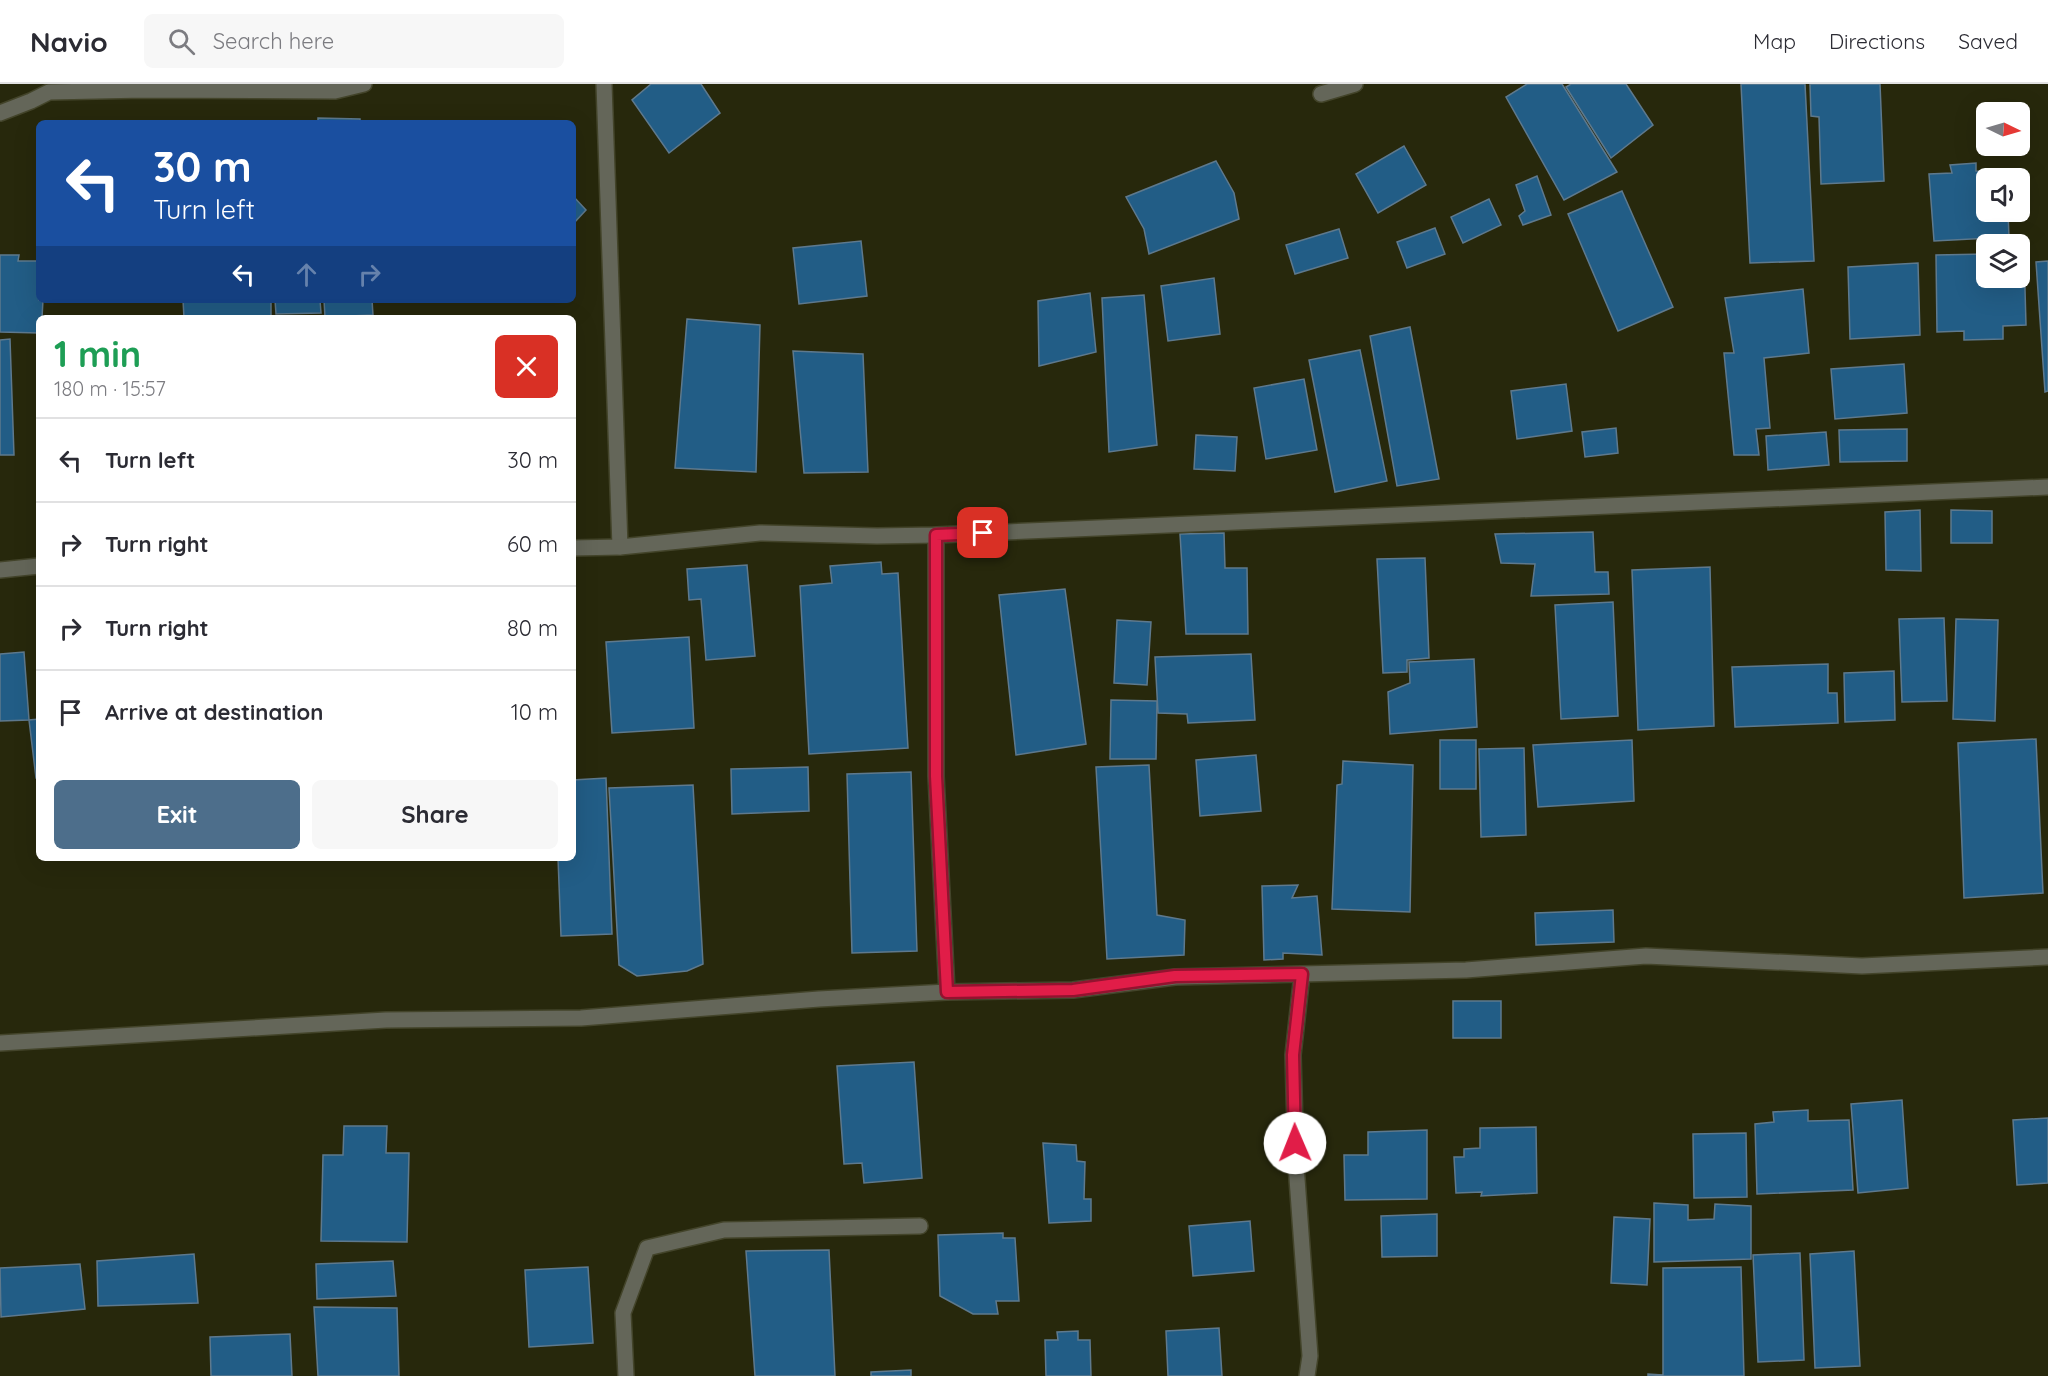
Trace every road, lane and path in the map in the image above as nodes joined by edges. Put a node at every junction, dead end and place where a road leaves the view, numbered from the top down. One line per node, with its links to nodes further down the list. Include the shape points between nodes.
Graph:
1 (364, 84): 4 (street, via 334,91)
2 (604, 84): 9 (street)
3 (1355, 84): 5 (street)
4 (48, 88): 6 (street, via 31,101)
5 (1321, 94)
6 (0, 113)
7 (2048, 487): 8 (street)
8 (936, 535): 9 (street, via 760,533); 15 (street, via 936,776)
9 (620, 547): 10 (street)
10 (576, 548)
11 (36, 566): 12 (street)
12 (0, 570)
13 (2048, 957): 14 (street, via 1862,966 1646,956 1466,970)
14 (1302, 974): 15 (street, via 1175,976 1073,990); 19 (street, via 1293,1055 1296,1164 1310,1356)
15 (947, 992): 16 (street, via 581,1018 386,1020)
16 (0, 1043)
17 (920, 1226): 18 (street, via 724,1230 646,1248 623,1313)
18 (626, 1376)
19 (1307, 1376)

